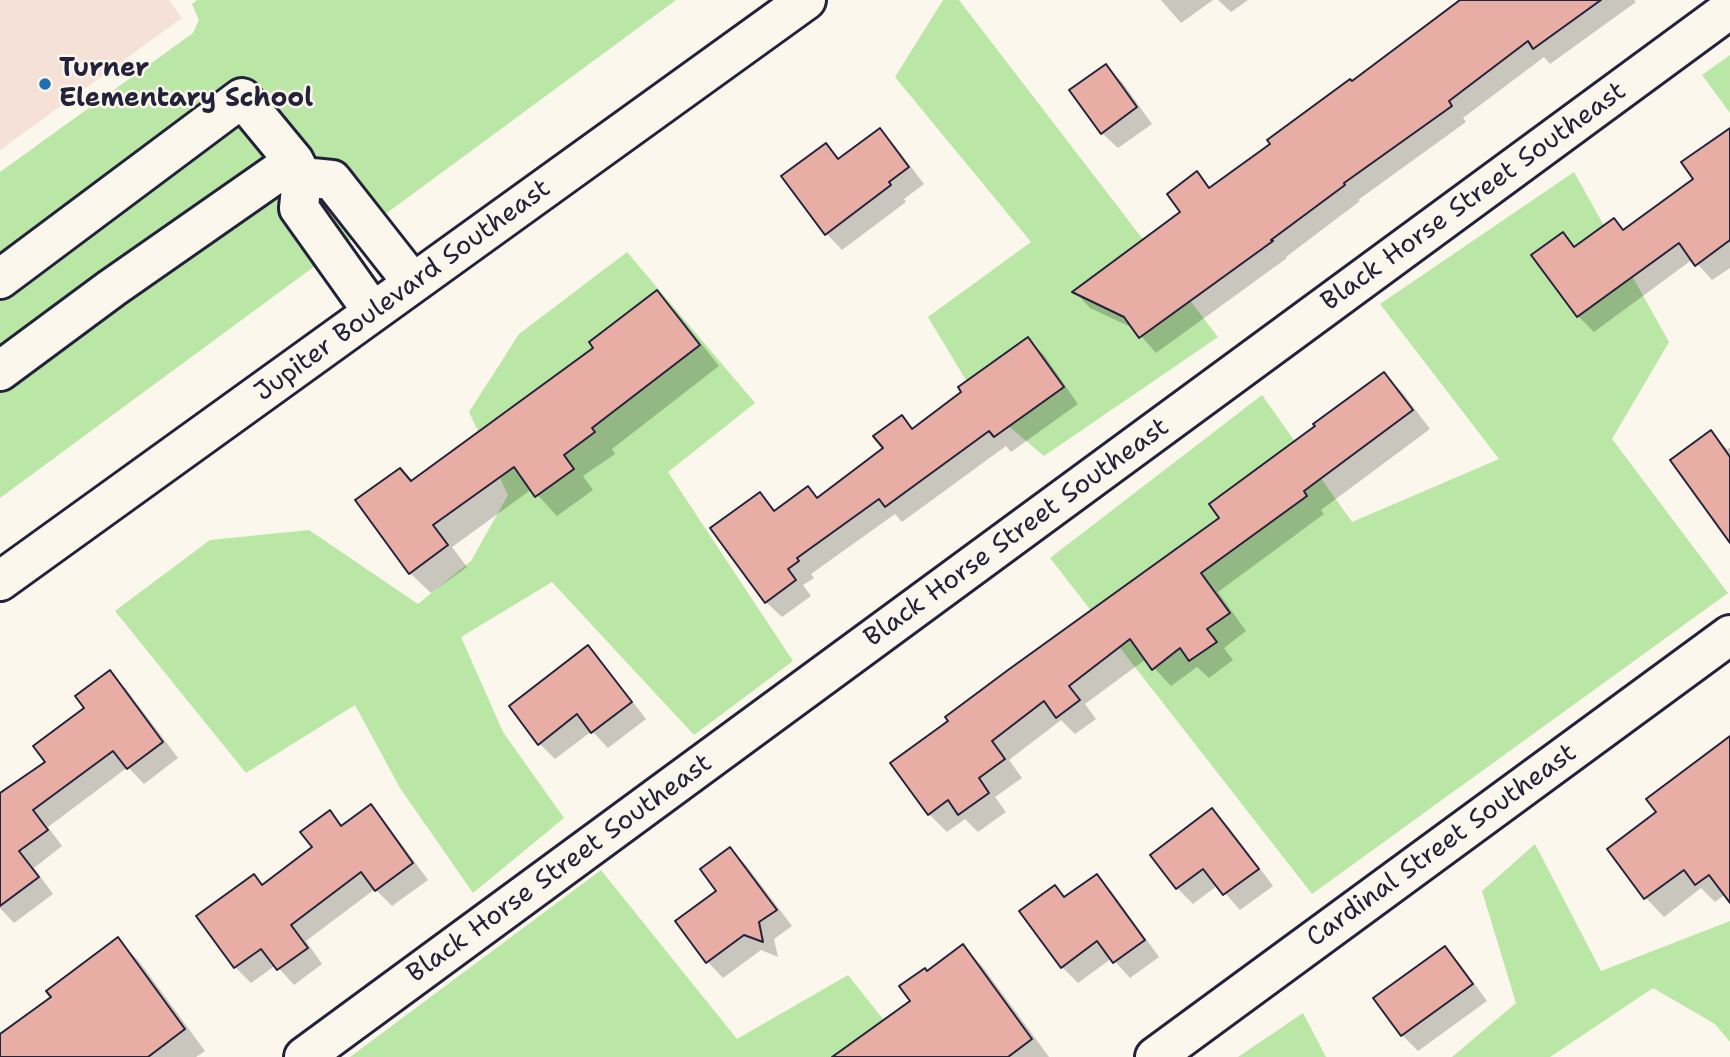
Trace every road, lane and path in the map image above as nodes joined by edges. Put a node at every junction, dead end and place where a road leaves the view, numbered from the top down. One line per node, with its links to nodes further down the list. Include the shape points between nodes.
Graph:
1 (806, 0): 5 (street, Jupiter Boulevard Southeast)
2 (1730, 9): 10 (street, Black Horse Street Southeast)
3 (298, 169): 4 (street, via 242,98); 5 (street, via 332,180); 6 (street, via 299,208); 7 (street, via 112,288)
4 (0, 279)
5 (413, 283): 6 (street, Jupiter Boulevard Southeast)
6 (373, 312): 8 (street, Jupiter Boulevard Southeast)
7 (0, 371)
8 (0, 581)
9 (1730, 635): 11 (street, Cardinal Street Southeast)
10 (304, 1057)
11 (1155, 1057)

